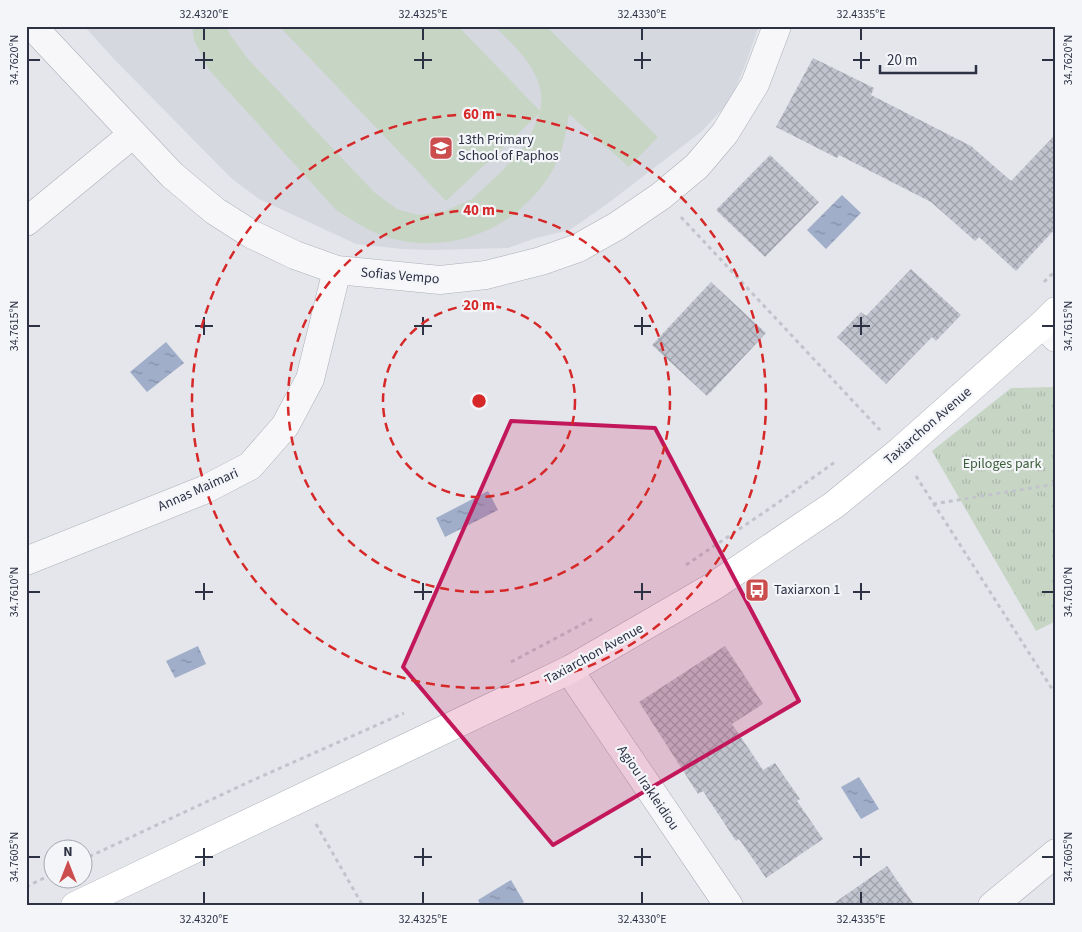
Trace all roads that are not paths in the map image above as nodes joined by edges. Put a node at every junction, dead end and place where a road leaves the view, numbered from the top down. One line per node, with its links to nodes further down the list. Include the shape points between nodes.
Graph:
1 (32, 26): 3 (street, Sofias Vempo)
2 (777, 26): 5 (street, Sofias Vempo, via 755,84 725,133 697,166 654,201 578,248 486,275 440,280)
3 (133, 134): 4 (street); 5 (street, Sofias Vempo, via 172,175 215,211 295,255)
4 (26, 222)
5 (337, 270): 7 (street, Annas Maimari, via 310,379 285,426 250,466 204,490)
6 (1052, 324): 8 (main road, Taxiarchon Avenue, via 834,506 714,586)
7 (26, 561)
8 (569, 670): 10 (main road, Taxiarchon Avenue); 11 (street, Agiou Irakleidiou)
9 (1056, 853): 12 (street)
10 (75, 906)
11 (729, 906)
12 (992, 906)

